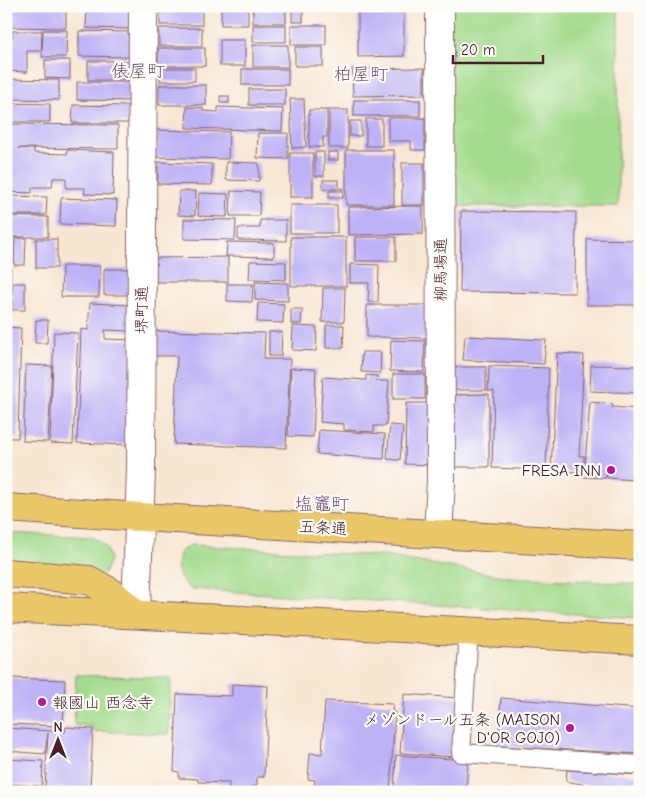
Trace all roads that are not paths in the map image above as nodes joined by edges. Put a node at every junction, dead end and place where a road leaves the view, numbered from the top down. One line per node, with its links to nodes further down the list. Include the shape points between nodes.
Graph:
1 (143, 6): 4 (street, 堺町通)
2 (440, 6): 5 (street, 柳馬場通, via 441,481)
3 (6, 508): 4 (highway, 五条通)
4 (140, 517): 5 (highway, 五条通); 9 (street, 堺町通)
5 (438, 533): 6 (highway, 五条通)
6 (640, 546)
7 (6, 573): 9 (highway, via 89,580 112,593)
8 (6, 608): 9 (highway)
9 (136, 614): 10 (highway)
10 (469, 631): 11 (highway); 12 (lane, via 461,753)
11 (640, 640)
12 (640, 765)

